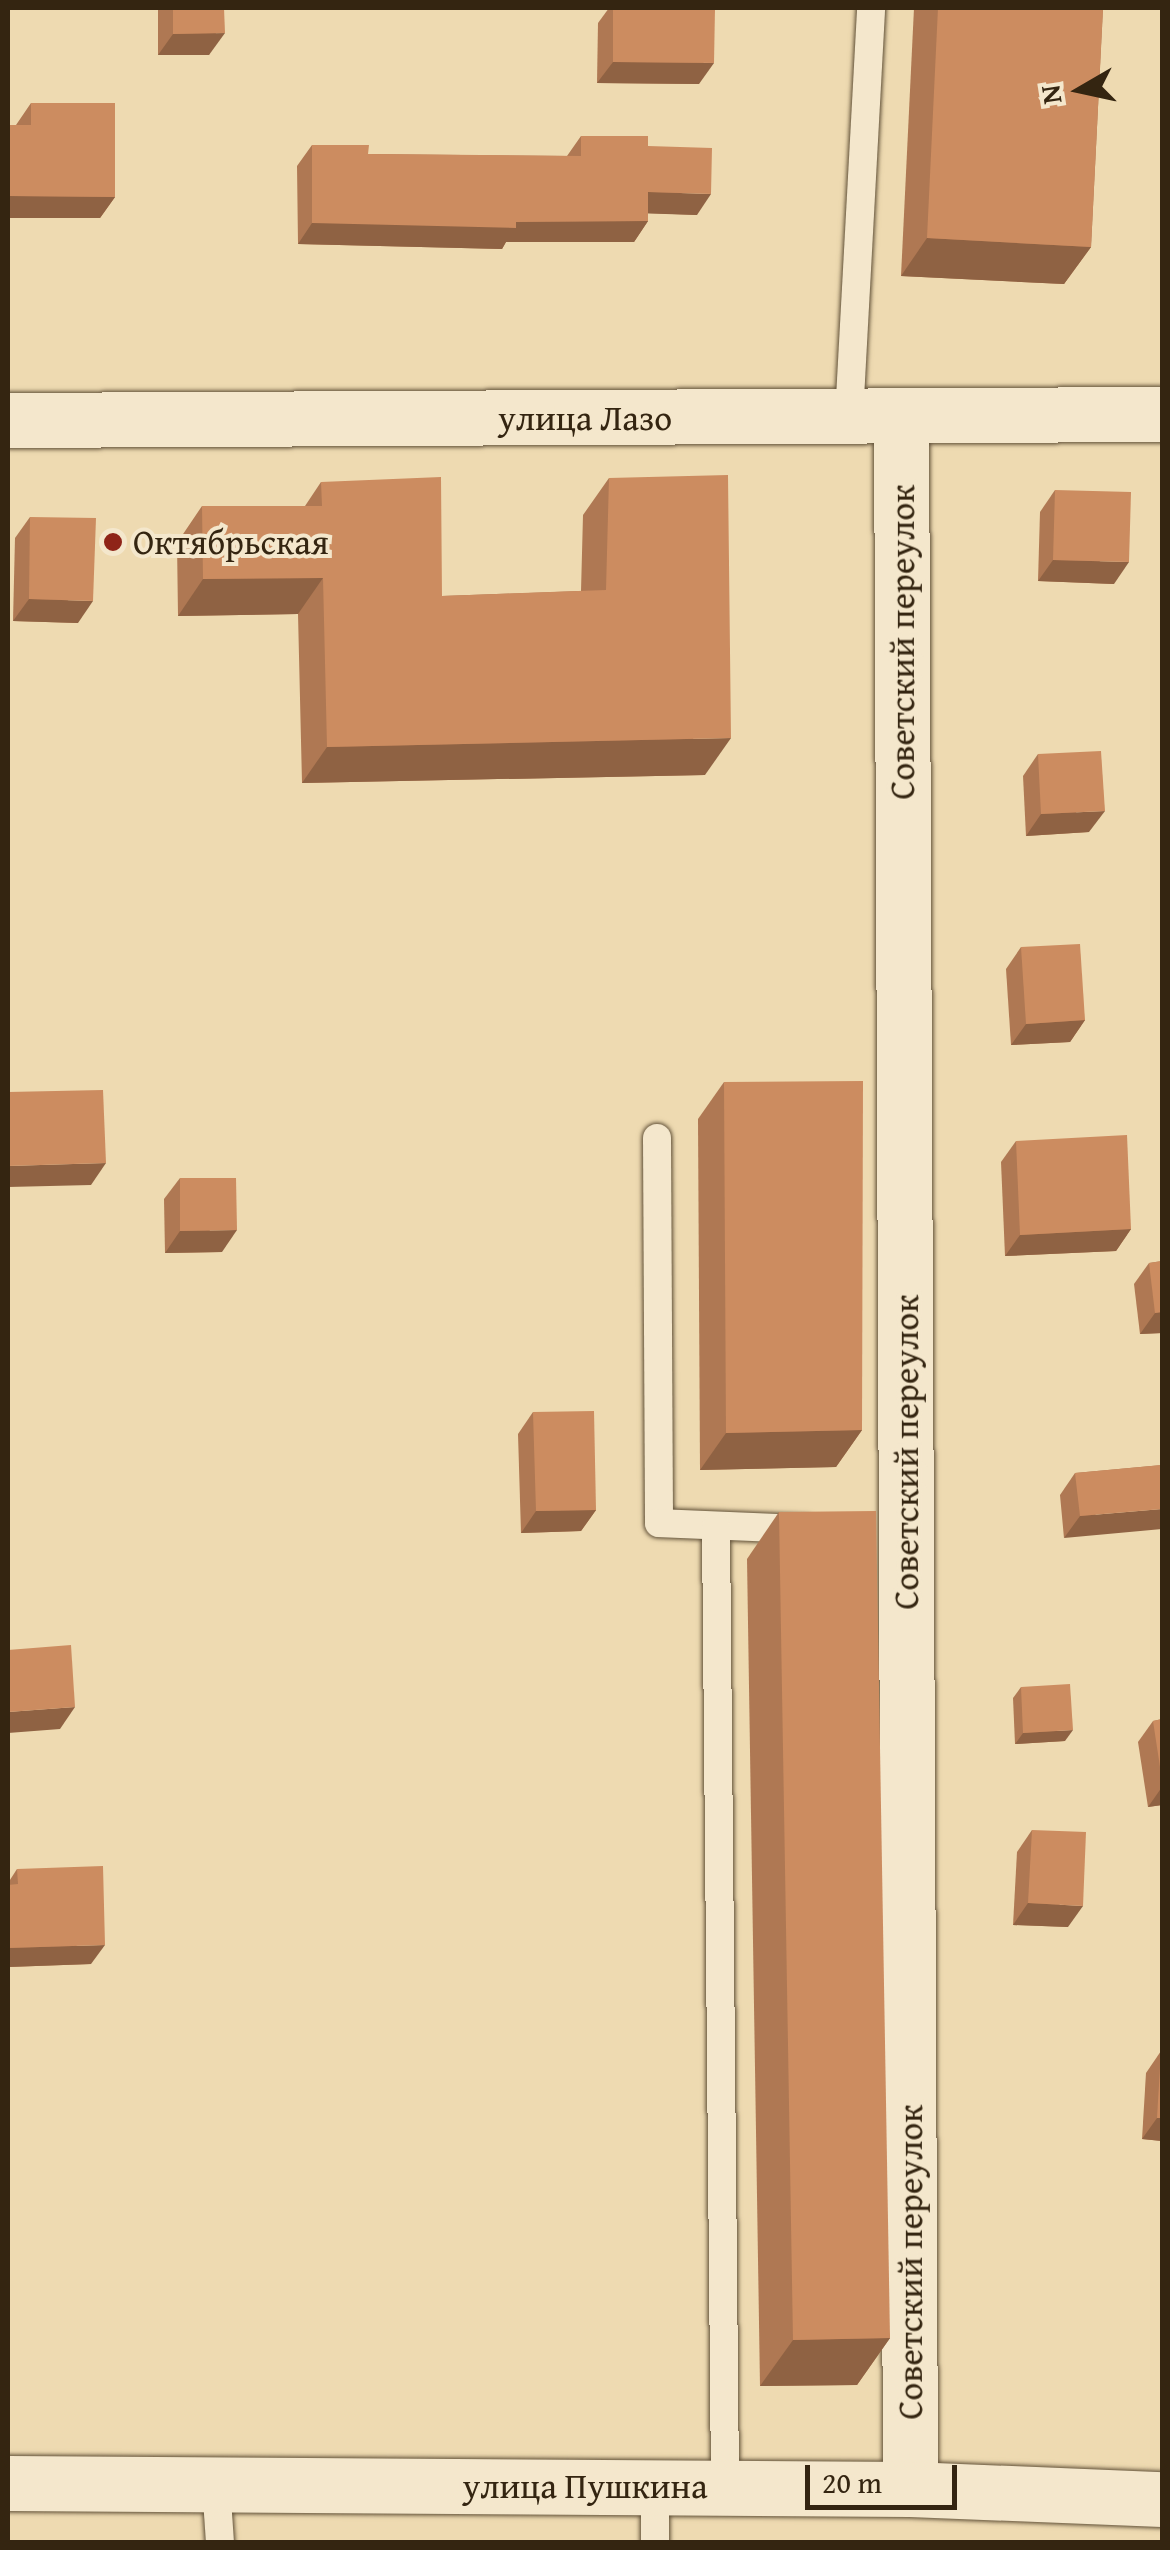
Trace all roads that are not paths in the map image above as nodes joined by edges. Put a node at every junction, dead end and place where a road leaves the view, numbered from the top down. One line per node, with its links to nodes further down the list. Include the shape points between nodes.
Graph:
1 (870, 8): 3 (lane)
2 (1162, 414): 3 (street, улица Лазо)
3 (875, 416): 4 (street, улица Лазо); 12 (street, Советский переулок, via 888,1529)
4 (8, 420)
5 (657, 1138): 6 (lane, via 659,1523)
6 (716, 1528): 7 (lane); 11 (lane)
7 (830, 1529)
8 (8, 2483): 9 (street, улица Пушкина)
9 (216, 2484): 10 (street, улица Пушкина); 14 (lane)
10 (655, 2486): 11 (street, улица Пушкина); 15 (lane)
11 (724, 2488): 12 (street, улица Пушкина)
12 (910, 2488): 13 (street, улица Пушкина)
13 (1162, 2499)
14 (220, 2542)
15 (656, 2542)

